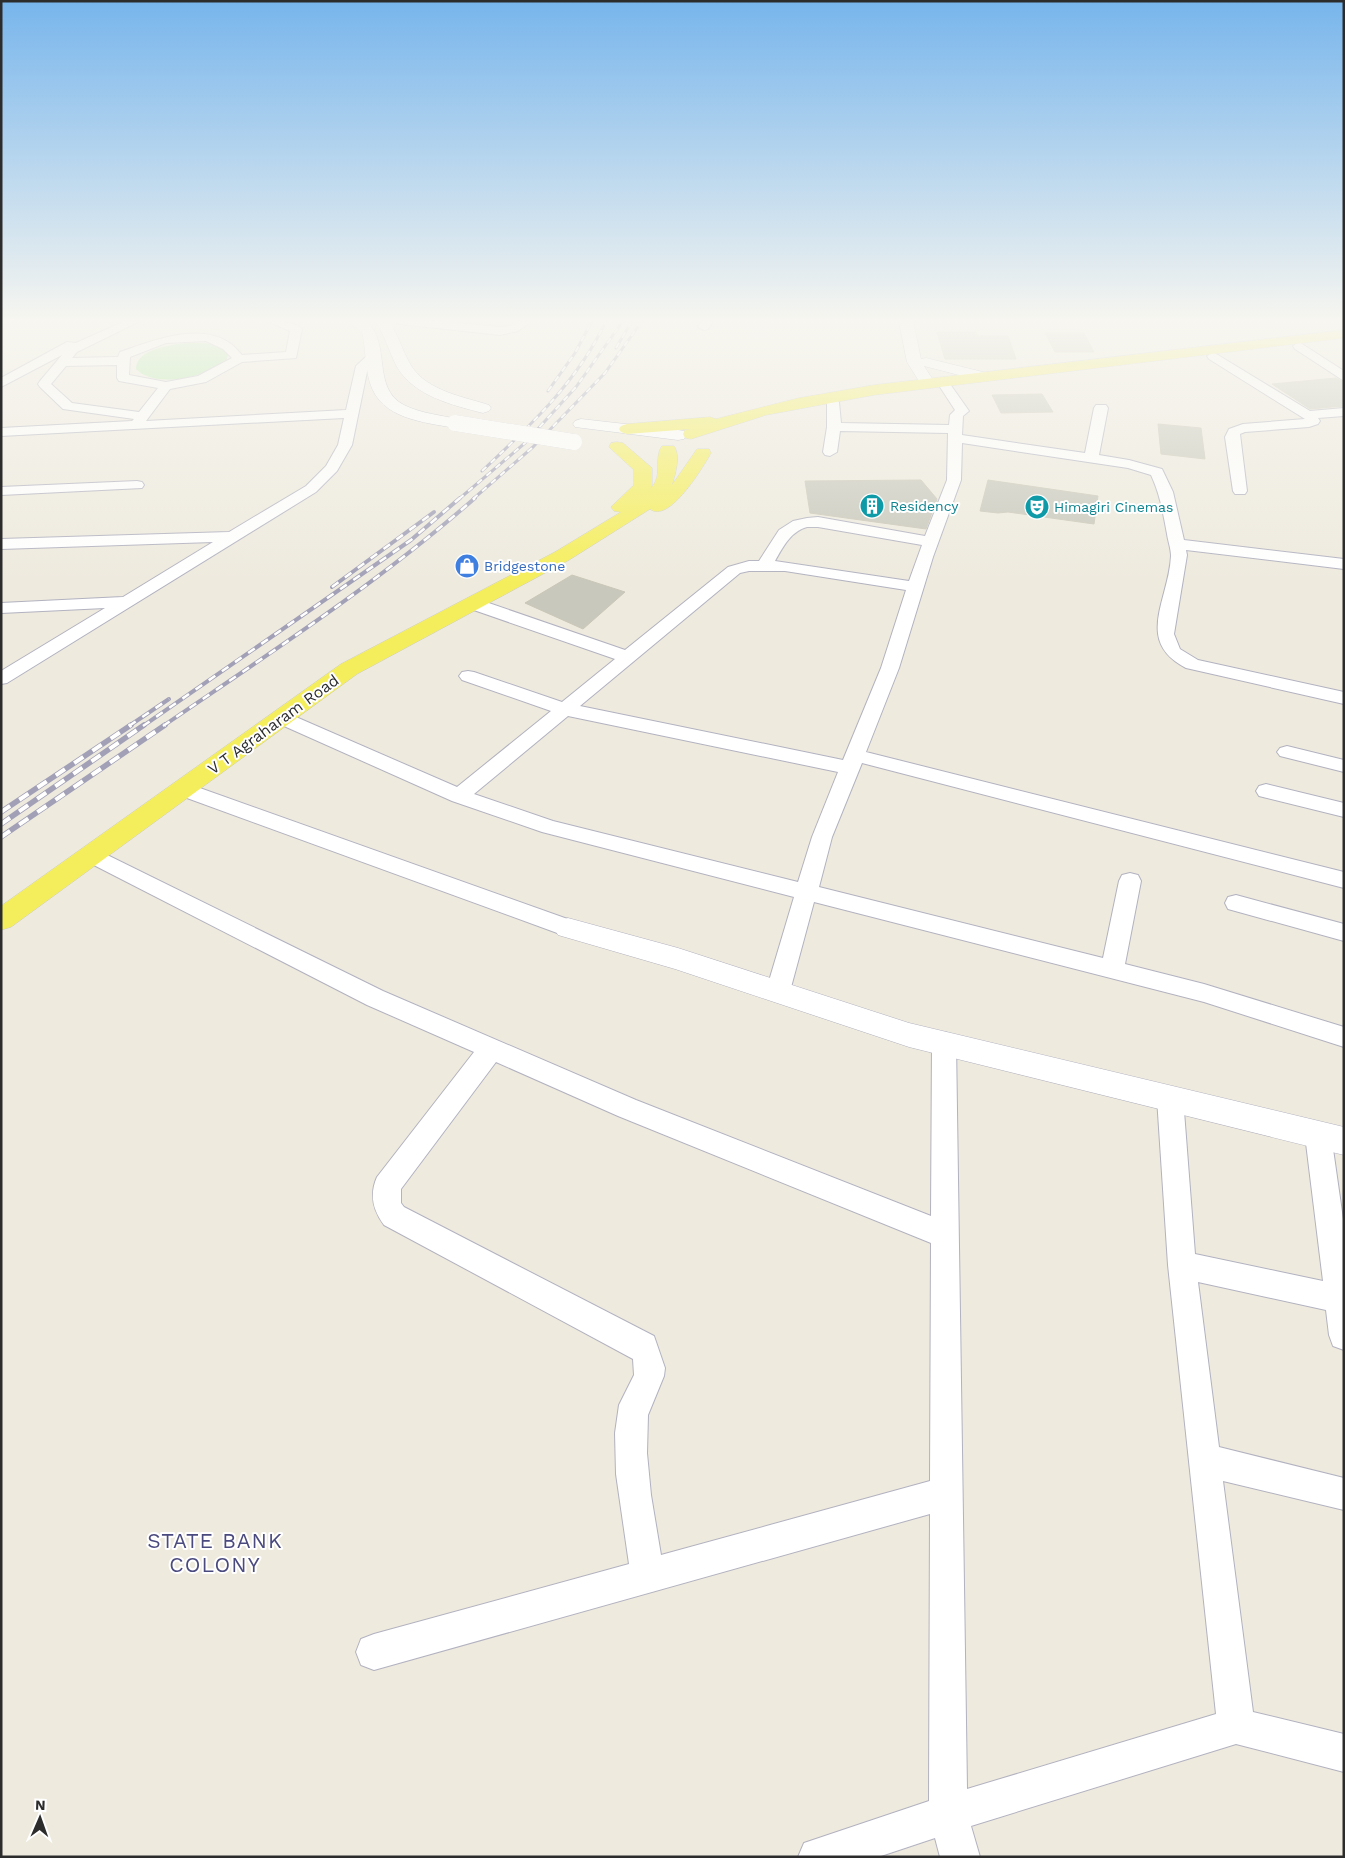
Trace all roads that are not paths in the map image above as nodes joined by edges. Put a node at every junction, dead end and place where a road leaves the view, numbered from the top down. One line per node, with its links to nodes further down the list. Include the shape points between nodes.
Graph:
1 (76, 408): 16 (street)
2 (149, 408): 16 (street)
3 (352, 408): 14 (street)
4 (397, 408): 25 (street, bridge, via 405,413 456,423)
5 (482, 408): 12 (street)
6 (776, 408): 18 (main road)
7 (809, 408): 24 (main road, via 775,416)
8 (833, 408): 19 (street)
9 (948, 408): 20 (street)
10 (1101, 408): 27 (street)
11 (1295, 408): 15 (street)
12 (502, 411)
13 (1344, 412): 15 (street)
14 (351, 414): 16 (street); 31 (street, via 345,445 332,468 311,489)
15 (1308, 416): 30 (street, via 1313,421 1243,428 1234,432)
16 (139, 421): 22 (street)
17 (561, 421): 21 (street)
18 (724, 421): 21 (main road); 23 (main road)
19 (834, 426): 20 (street); 26 (street)
20 (956, 427): 27 (street); 32 (street, via 954,480)
21 (627, 429): 23 (street)
22 (1, 432)
23 (666, 443): 24 (main road, via 703,436); 24 (main road, via 682,455); 25 (street); 35 (main road, via 667,474 662,487 641,508)
24 (714, 445): 35 (main road, via 672,496 632,526)
25 (603, 446): 35 (main road, via 643,468 643,486)
26 (830, 452)
27 (1091, 459): 34 (street, via 1157,472 1166,492)
28 (137, 485): 29 (street)
29 (1, 490)
30 (1240, 491)
31 (233, 537): 33 (street); 39 (street)
32 (930, 542): 37 (street, via 802,522 787,530); 38 (street)
33 (1, 544)
34 (1177, 544): 36 (street); 47 (street, via 1179,555 1165,634 1171,650 1192,664)
35 (562, 556): 40 (main road, V T Agraharam Road)
36 (1344, 564)
37 (765, 565): 38 (street); 42 (street, via 740,568 726,575)
38 (915, 587): 51 (street, via 890,668)
39 (127, 602): 41 (street); 44 (street)
40 (474, 604): 42 (street); 49 (main road, V T Agraharam Road, via 349,669)
41 (1, 608)
42 (627, 657): 48 (street)
43 (1, 666): 44 (street)
44 (20, 667): 46 (street)
45 (468, 676): 48 (street)
46 (1, 679)
47 (1344, 698)
48 (564, 709): 51 (street); 55 (street)
49 (282, 718): 53 (main road, V T Agraharam Road); 55 (street)
50 (1287, 752): 52 (street)
51 (852, 761): 58 (street); 60 (street, via 822,837)
52 (1344, 766)
53 (183, 789): 57 (main road, V T Agraharam Road); 63 (street)
54 (1266, 791): 56 (street)
55 (459, 796): 60 (street, via 549,828)
56 (1344, 810)
57 (91, 855): 62 (main road, V T Agraharam Road); 69 (street, via 375,998)
58 (1344, 880)
59 (1130, 881): 65 (street)
60 (806, 892): 65 (street); 66 (street)
61 (1236, 902): 64 (street)
62 (1, 920)
63 (568, 928): 66 (street)
64 (1344, 933)
65 (1112, 969): 67 (street, via 1204,993)
66 (778, 991): 68 (street)
67 (1344, 1037)
68 (944, 1042): 70 (street); 72 (street)
69 (491, 1048): 72 (street, via 627,1108); 79 (street, via 387,1186 388,1207 394,1216 642,1347 650,1368 632,1415 631,1462)
70 (1170, 1098): 71 (street); 73 (street)
71 (1331, 1138): 74 (street)
72 (945, 1235): 77 (street)
73 (1182, 1265): 74 (street); 76 (street)
74 (1341, 1299): 75 (street)
75 (1344, 1335)
76 (1205, 1460): 78 (street); 81 (street)
77 (947, 1492): 79 (street); 83 (street)
78 (1344, 1494)
79 (648, 1576): 80 (street)
80 (374, 1652)
81 (1236, 1726): 82 (street); 83 (street)
82 (1344, 1753)
83 (948, 1814): 84 (street); 85 (street)
84 (818, 1857)
85 (960, 1857)

